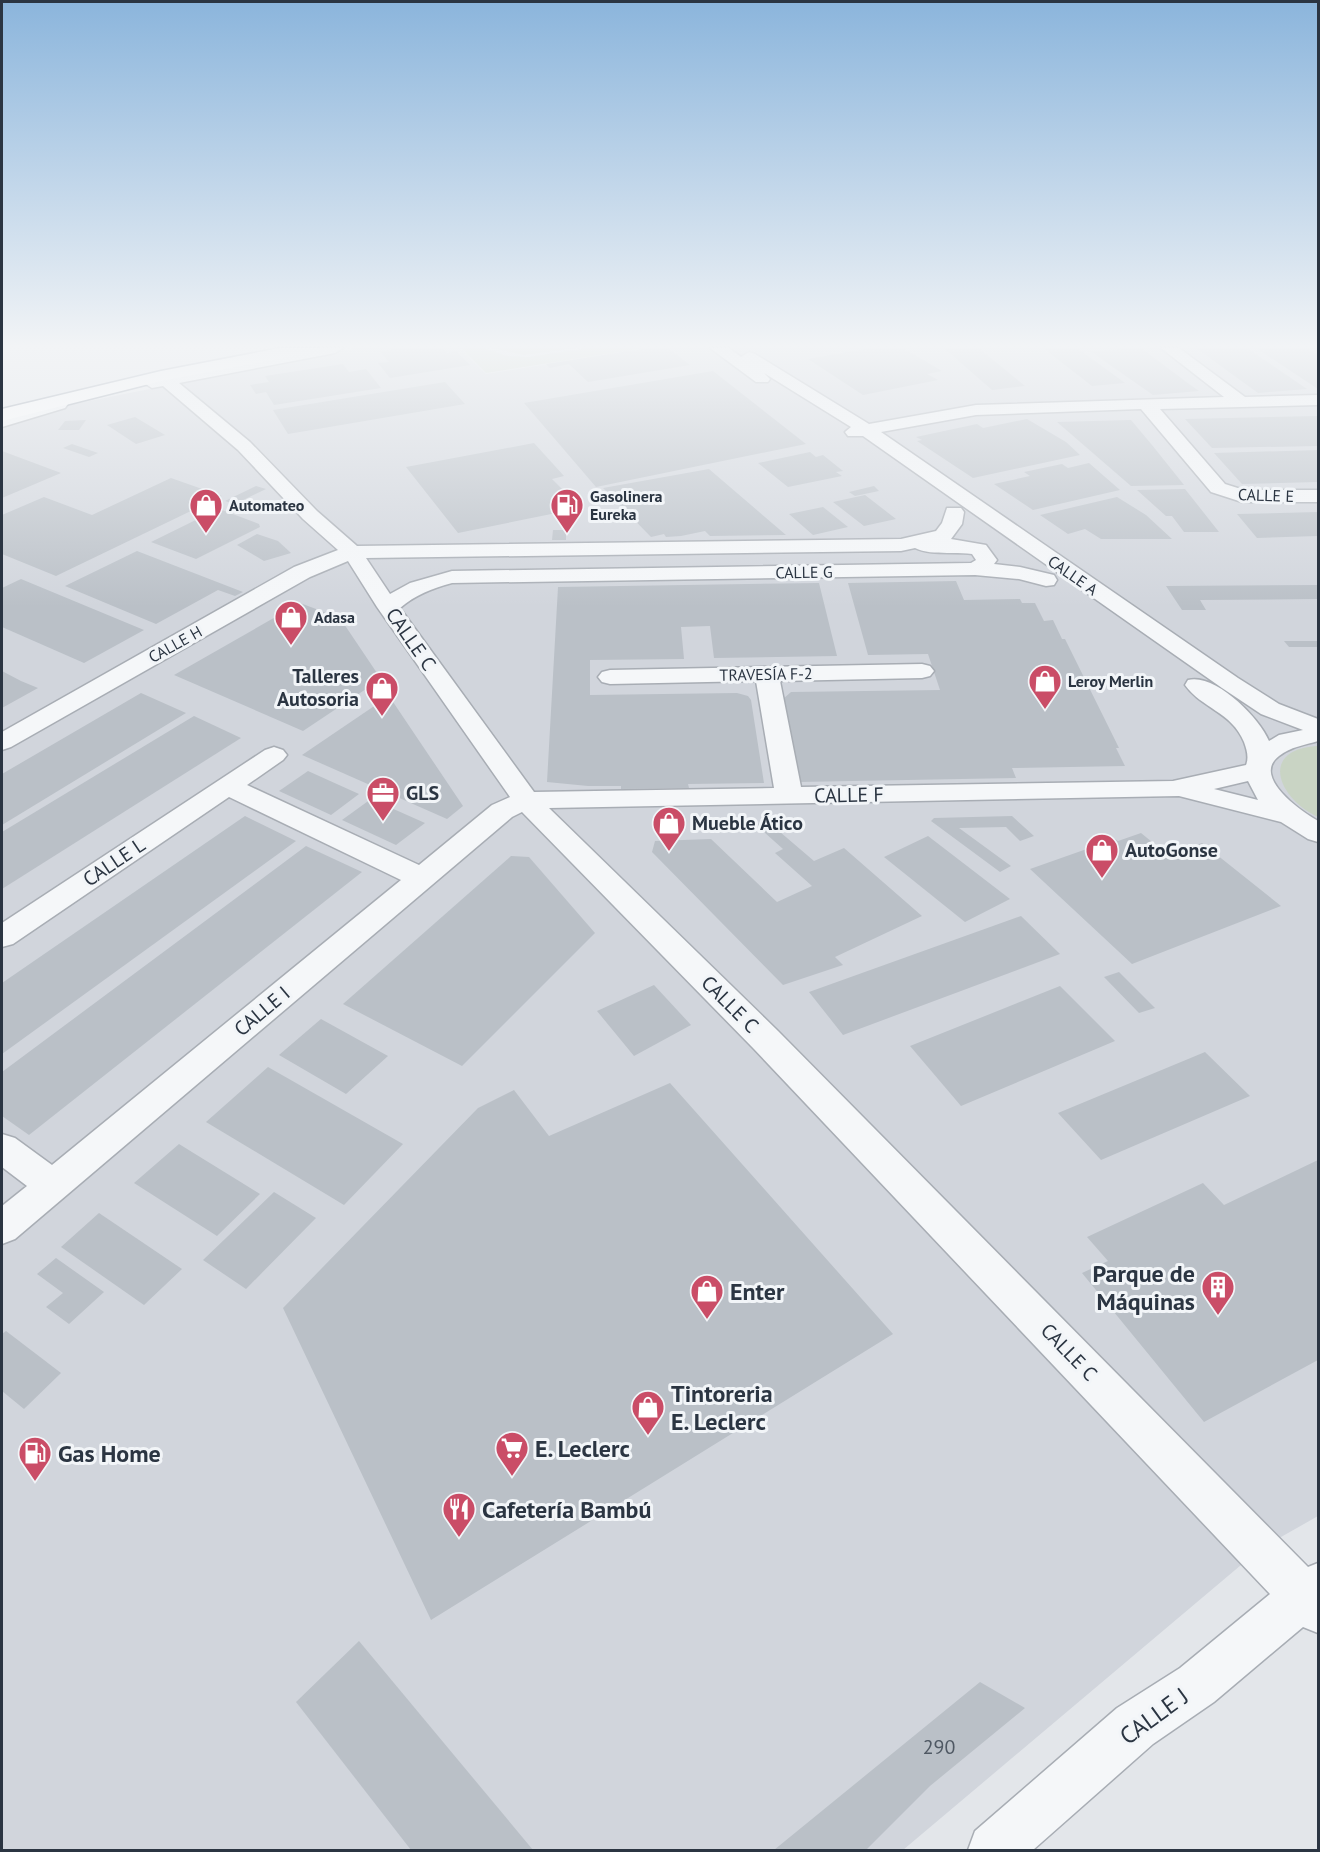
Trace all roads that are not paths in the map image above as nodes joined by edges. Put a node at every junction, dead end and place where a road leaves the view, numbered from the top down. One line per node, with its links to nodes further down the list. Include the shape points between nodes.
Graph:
1 (230, 434): 12 (street, CALLE C)
2 (855, 434): 8 (street, CALLE A)
3 (861, 434): 6 (street, CALLE A)
4 (889, 434): 6 (street)
5 (1172, 434): 7 (street, CALLE E, via 1218,488 1242,496)
6 (891, 448): 21 (street, CALLE A, via 1230,683 1270,709)
7 (1318, 496)
8 (954, 512): 9 (street, CALLE G, via 952,524 943,536); 16 (street, CALLE A)
9 (901, 545): 11 (street, CALLE G); 13 (street, CALLE G, via 971,546 979,549 987,560)
10 (607, 549): 11 (street, CALLE G); 12 (street, CALLE G); 15 (street)
11 (632, 549): 14 (street)
12 (352, 552): 17 (street, CALLE C); 23 (street, CALLE H, via 302,572)
13 (975, 569): 14 (street, CALLE G); 16 (street, CALLE G)
14 (634, 574): 15 (street, CALLE G)
15 (608, 575): 17 (street, CALLE G, via 452,577 422,584)
16 (1046, 580): 25 (street, CALLE A, via 1231,708 1259,742)
17 (388, 607): 29 (street, CALLE C)
18 (922, 670): 19 (street, TRAVESÍA F-2)
19 (767, 674): 20 (street, TRAVESÍA F-2); 28 (street)
20 (610, 677)
21 (1318, 727)
22 (1318, 734): 25 (street, via 1273,746)
23 (2, 742)
24 (274, 755): 26 (street, CALLE L)
25 (1260, 764): 27 (street, CALLE F, via 1227,779); 30 (street, CALLE A, via 1261,783)
26 (227, 786): 32 (street); 33 (street, CALLE L)
27 (1173, 789): 28 (street, CALLE F); 30 (street, CALLE F)
28 (789, 796): 29 (street, CALLE F)
29 (526, 800): 32 (street, CALLE I, via 502,811); 37 (street, CALLE C)
30 (1288, 815): 31 (street)
31 (1318, 832)
32 (421, 878): 35 (street, CALLE I)
33 (2, 937)
34 (2, 1148): 35 (street)
35 (52, 1185): 36 (street, CALLE I)
36 (2, 1228)
37 (1314, 1597): 38 (street, CALLE J, via 1135,1726)
38 (994, 1851)

